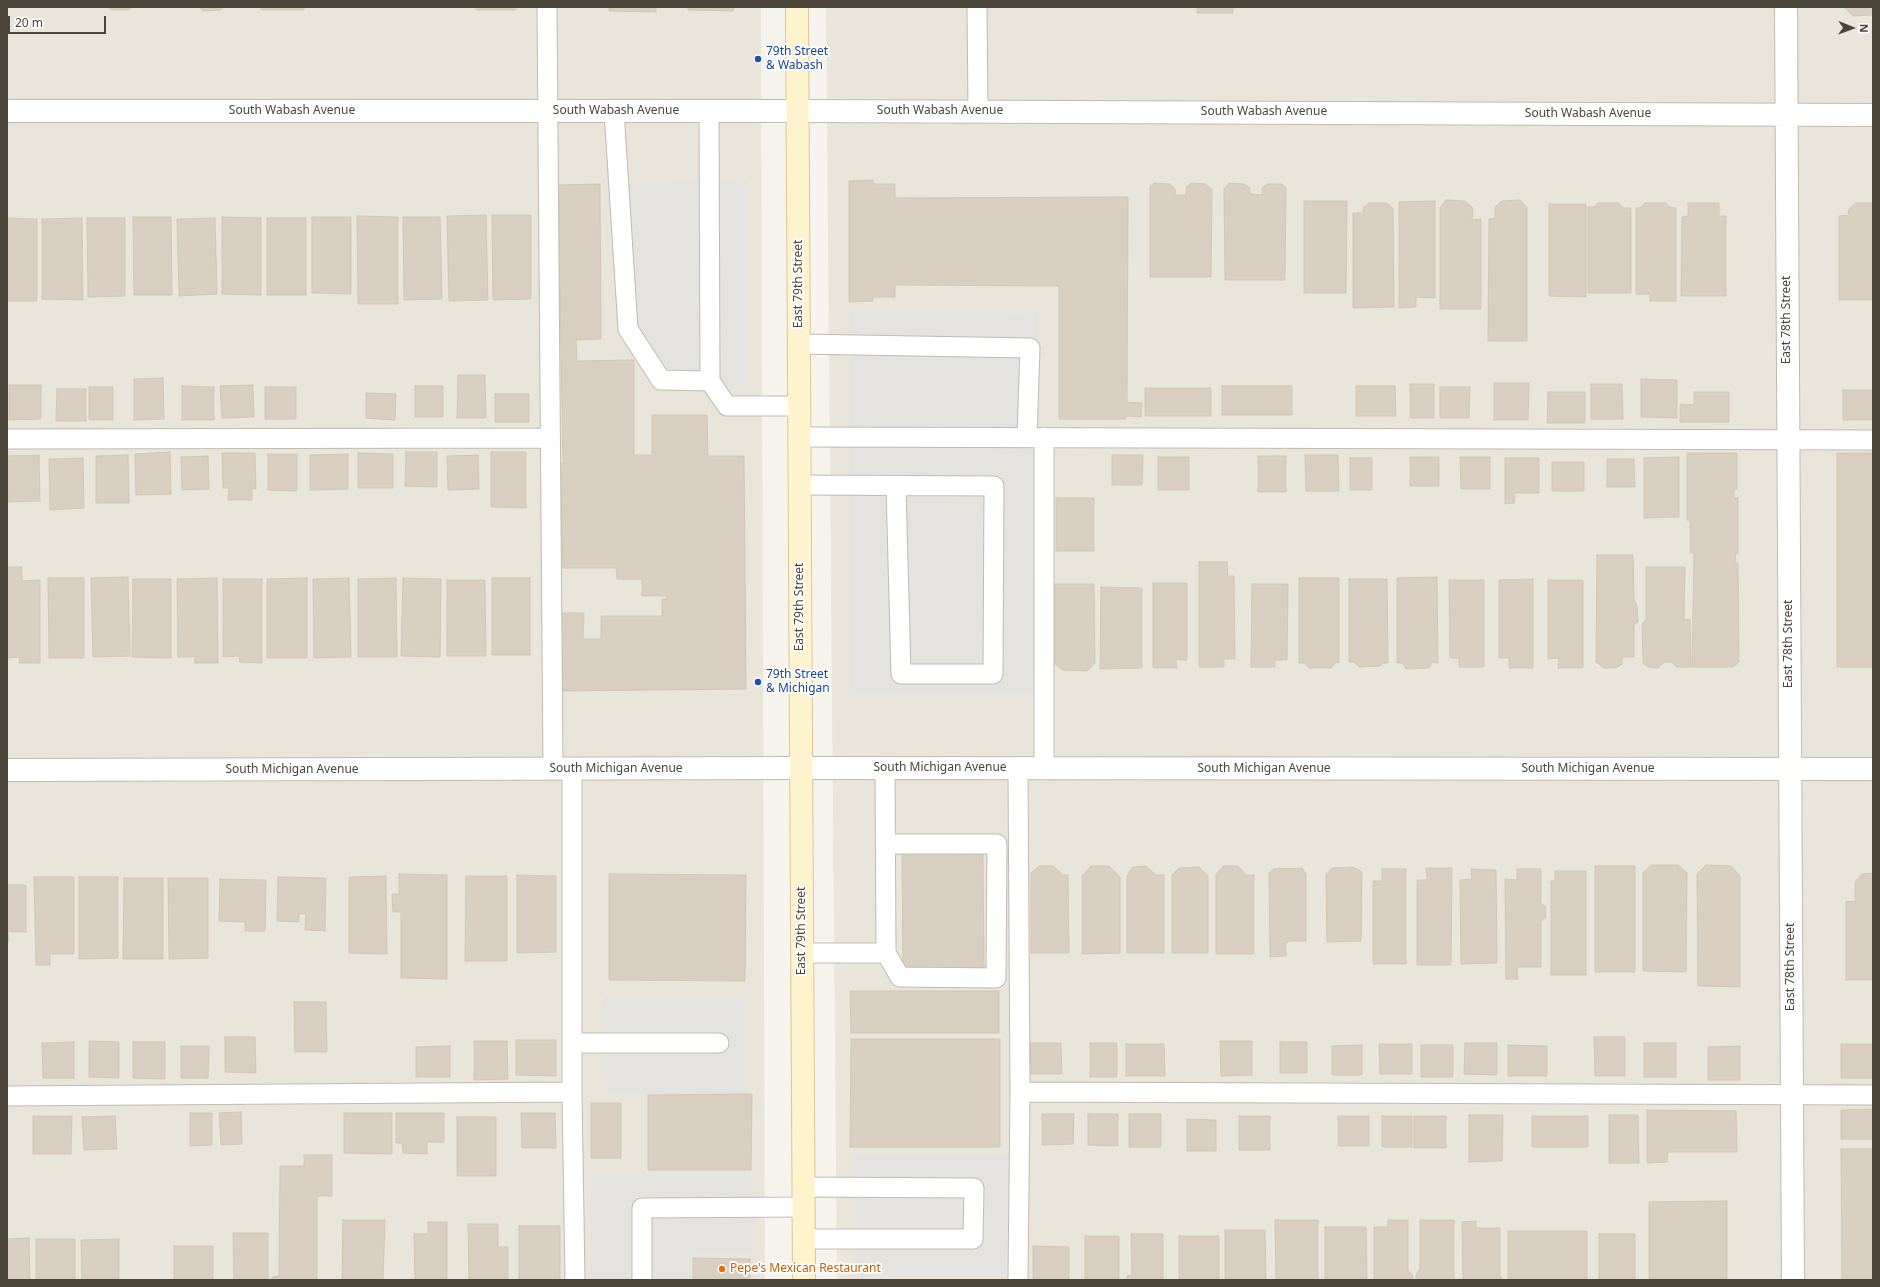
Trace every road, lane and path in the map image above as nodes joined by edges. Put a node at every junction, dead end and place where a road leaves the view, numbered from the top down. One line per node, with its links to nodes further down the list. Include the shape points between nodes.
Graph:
1 (547, 7): 6 (lane)
2 (797, 7): 9 (main road, East 79th Street)
3 (977, 7): 10 (lane)
4 (1786, 7): 11 (street, East 78th Street)
5 (7, 110): 6 (street, South Wabash Avenue)
6 (548, 111): 7 (street, South Wabash Avenue); 18 (lane)
7 (614, 111): 8 (street, South Wabash Avenue); 14 (lane, via 628,329 661,380)
8 (709, 111): 9 (street, South Wabash Avenue); 14 (lane)
9 (798, 111): 10 (street, South Wabash Avenue); 13 (main road, East 79th Street)
10 (978, 111): 11 (street, South Wabash Avenue)
11 (1786, 114): 12 (street, South Wabash Avenue); 20 (street, East 78th Street)
12 (1873, 115)
13 (800, 344): 15 (main road, East 79th Street); 17 (lane, via 1030,348)
14 (710, 381): 15 (lane, via 727,406)
15 (800, 406): 16 (main road, East 79th Street)
16 (800, 437): 17 (lane); 22 (main road, East 79th Street)
17 (1035, 437): 20 (lane); 28 (lane)
18 (550, 438): 19 (lane); 26 (lane)
19 (7, 440)
20 (1788, 440): 21 (lane); 30 (street, East 78th Street)
21 (1873, 440)
22 (800, 485): 23 (lane); 24 (main road, East 79th Street)
23 (896, 486): 23 (lane, via 900,674 993,674 994,486)
24 (801, 768): 25 (street, South Michigan Avenue); 26 (street, South Michigan Avenue); 35 (main road, East 79th Street)
25 (885, 768): 27 (street, South Michigan Avenue); 32 (lane)
26 (562, 769): 29 (street, South Michigan Avenue); 39 (lane)
27 (1018, 769): 28 (street, South Michigan Avenue); 34 (lane)
28 (1044, 769): 30 (street, South Michigan Avenue)
29 (7, 770)
30 (1790, 770): 31 (street, South Michigan Avenue); 43 (street, East 78th Street)
31 (1873, 770)
32 (885, 844): 33 (lane); 36 (lane)
33 (997, 844): 34 (lane); 37 (lane)
34 (1018, 844): 38 (lane)
35 (802, 953): 36 (lane); 46 (main road, East 79th Street)
36 (886, 953): 37 (lane, via 900,977)
37 (996, 978): 38 (lane)
38 (1019, 978): 42 (lane)
39 (572, 1043): 40 (lane); 41 (lane)
40 (719, 1043)
41 (572, 1092): 45 (lane); 48 (lane)
42 (1020, 1092): 43 (lane); 51 (lane)
43 (1792, 1094): 44 (lane); 52 (street, East 78th Street)
44 (1873, 1094)
45 (7, 1096)
46 (803, 1197): 47 (main road, East 79th Street); 47 (lane, via 974,1188 973,1239); 49 (lane, via 642,1208)
47 (804, 1239): 50 (main road, East 79th Street)
48 (575, 1280)
49 (642, 1280)
50 (804, 1280)
51 (1018, 1280)
52 (1793, 1280)

